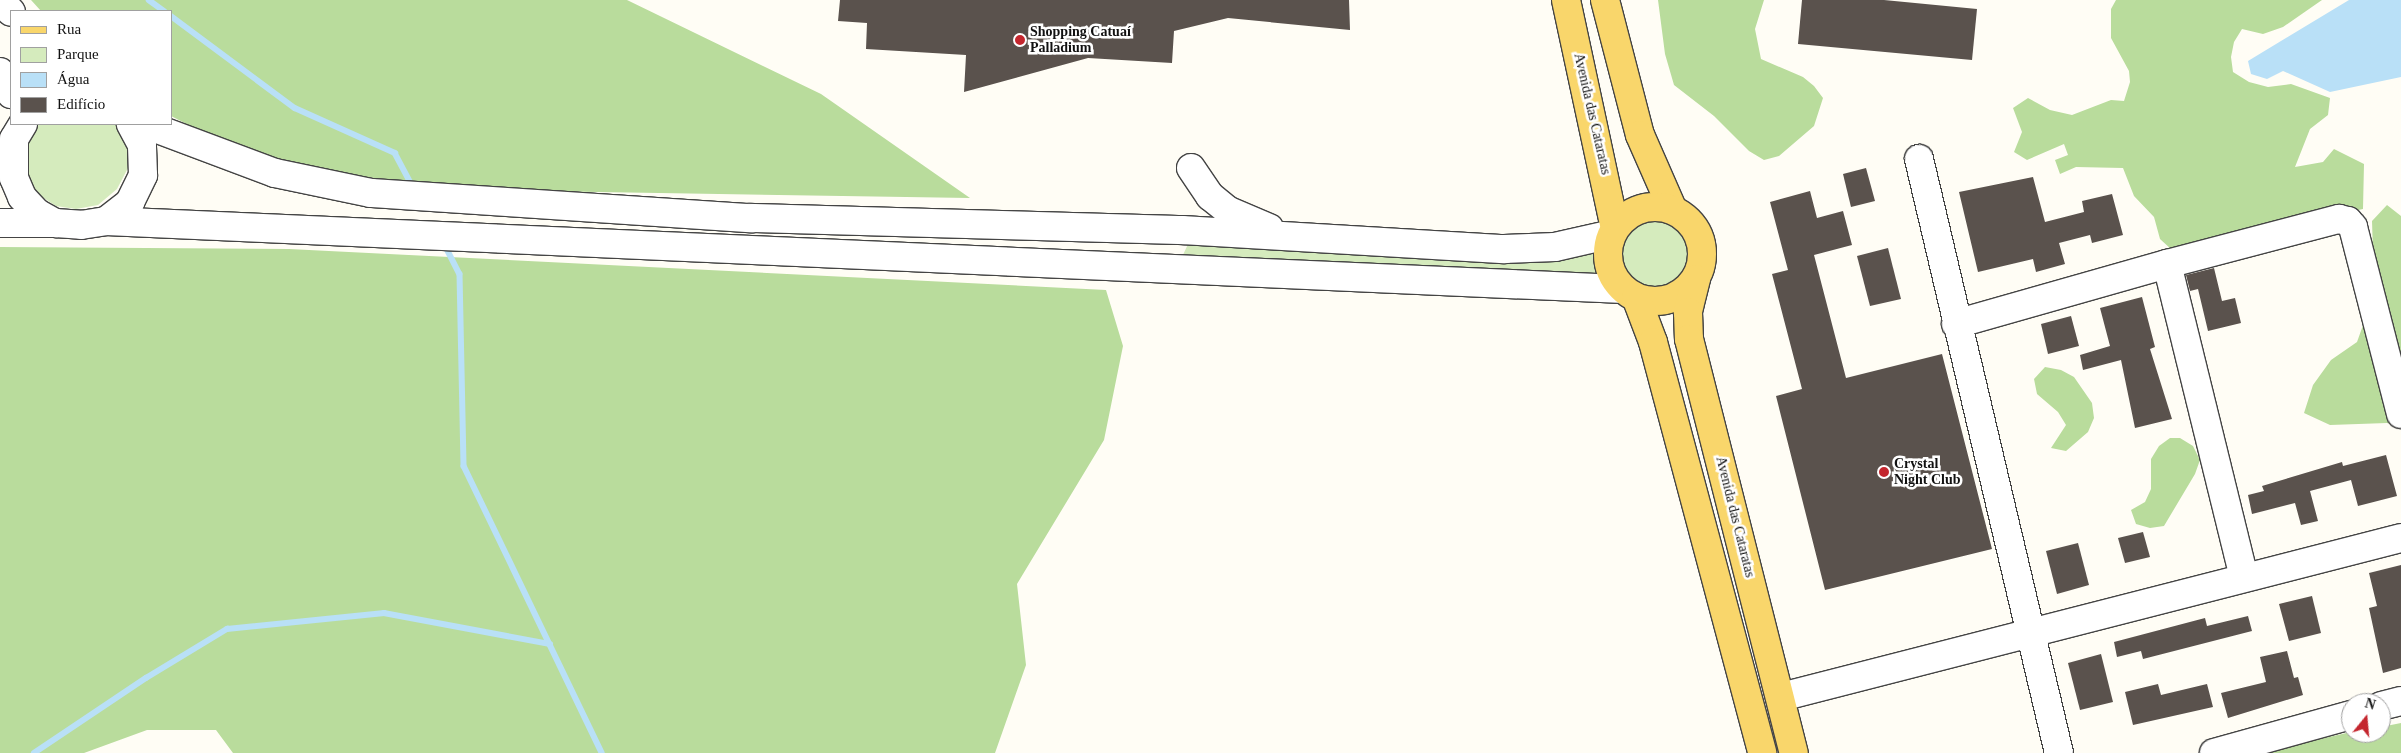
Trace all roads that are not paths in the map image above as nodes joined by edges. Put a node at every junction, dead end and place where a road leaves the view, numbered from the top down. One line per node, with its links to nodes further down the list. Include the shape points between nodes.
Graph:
1 (0, 0): 4 (street)
2 (1566, 0): 18 (main road, Avenida das Cataratas)
3 (1605, 0): 13 (main road, via 1640,135)
4 (10, 11)
5 (0, 72): 6 (street)
6 (10, 92)
7 (22, 125): 11 (street)
8 (132, 125): 14 (street, via 142,145 143,175 130,202)
9 (147, 125): 17 (street, via 275,173 370,192 751,218)
10 (1920, 159): 24 (street)
11 (6, 160): 16 (street, via 22,197 37,213)
12 (1191, 168): 19 (street, via 1210,196 1227,210)
13 (1673, 210): 18 (main road, via 1649,207 1638,210); 22 (main road, via 1692,224 1698,234 1703,257)
14 (106, 220): 16 (street, via 81,225); 20 (street)
15 (0, 223): 16 (street)
16 (55, 223)
17 (1182, 230): 19 (street); 20 (street, via 1173,252 1164,260)
18 (1614, 231): 19 (street, via 1555,247 1504,249); 23 (main road, via 1608,245 1610,268)
19 (1289, 236)
20 (1059, 262): 23 (street)
21 (2167, 264): 24 (street); 25 (street, via 2339,219 2348,221 2353,227); 27 (street)
22 (1696, 279): 23 (main road, via 1678,296 1667,300); 29 (main road, Avenida das Cataratas, via 1688,312 1689,339)
23 (1630, 293): 31 (main road, via 1653,342)
24 (1956, 324): 28 (street)
25 (2401, 414)
26 (2401, 538): 27 (street)
27 (2244, 577): 28 (street)
28 (2032, 633): 29 (street); 33 (street)
29 (1781, 697): 32 (main road, Avenida das Cataratas)
30 (2341, 718): 34 (street)
31 (1762, 753)
32 (1794, 753)
33 (2059, 753)
34 (2214, 753)

